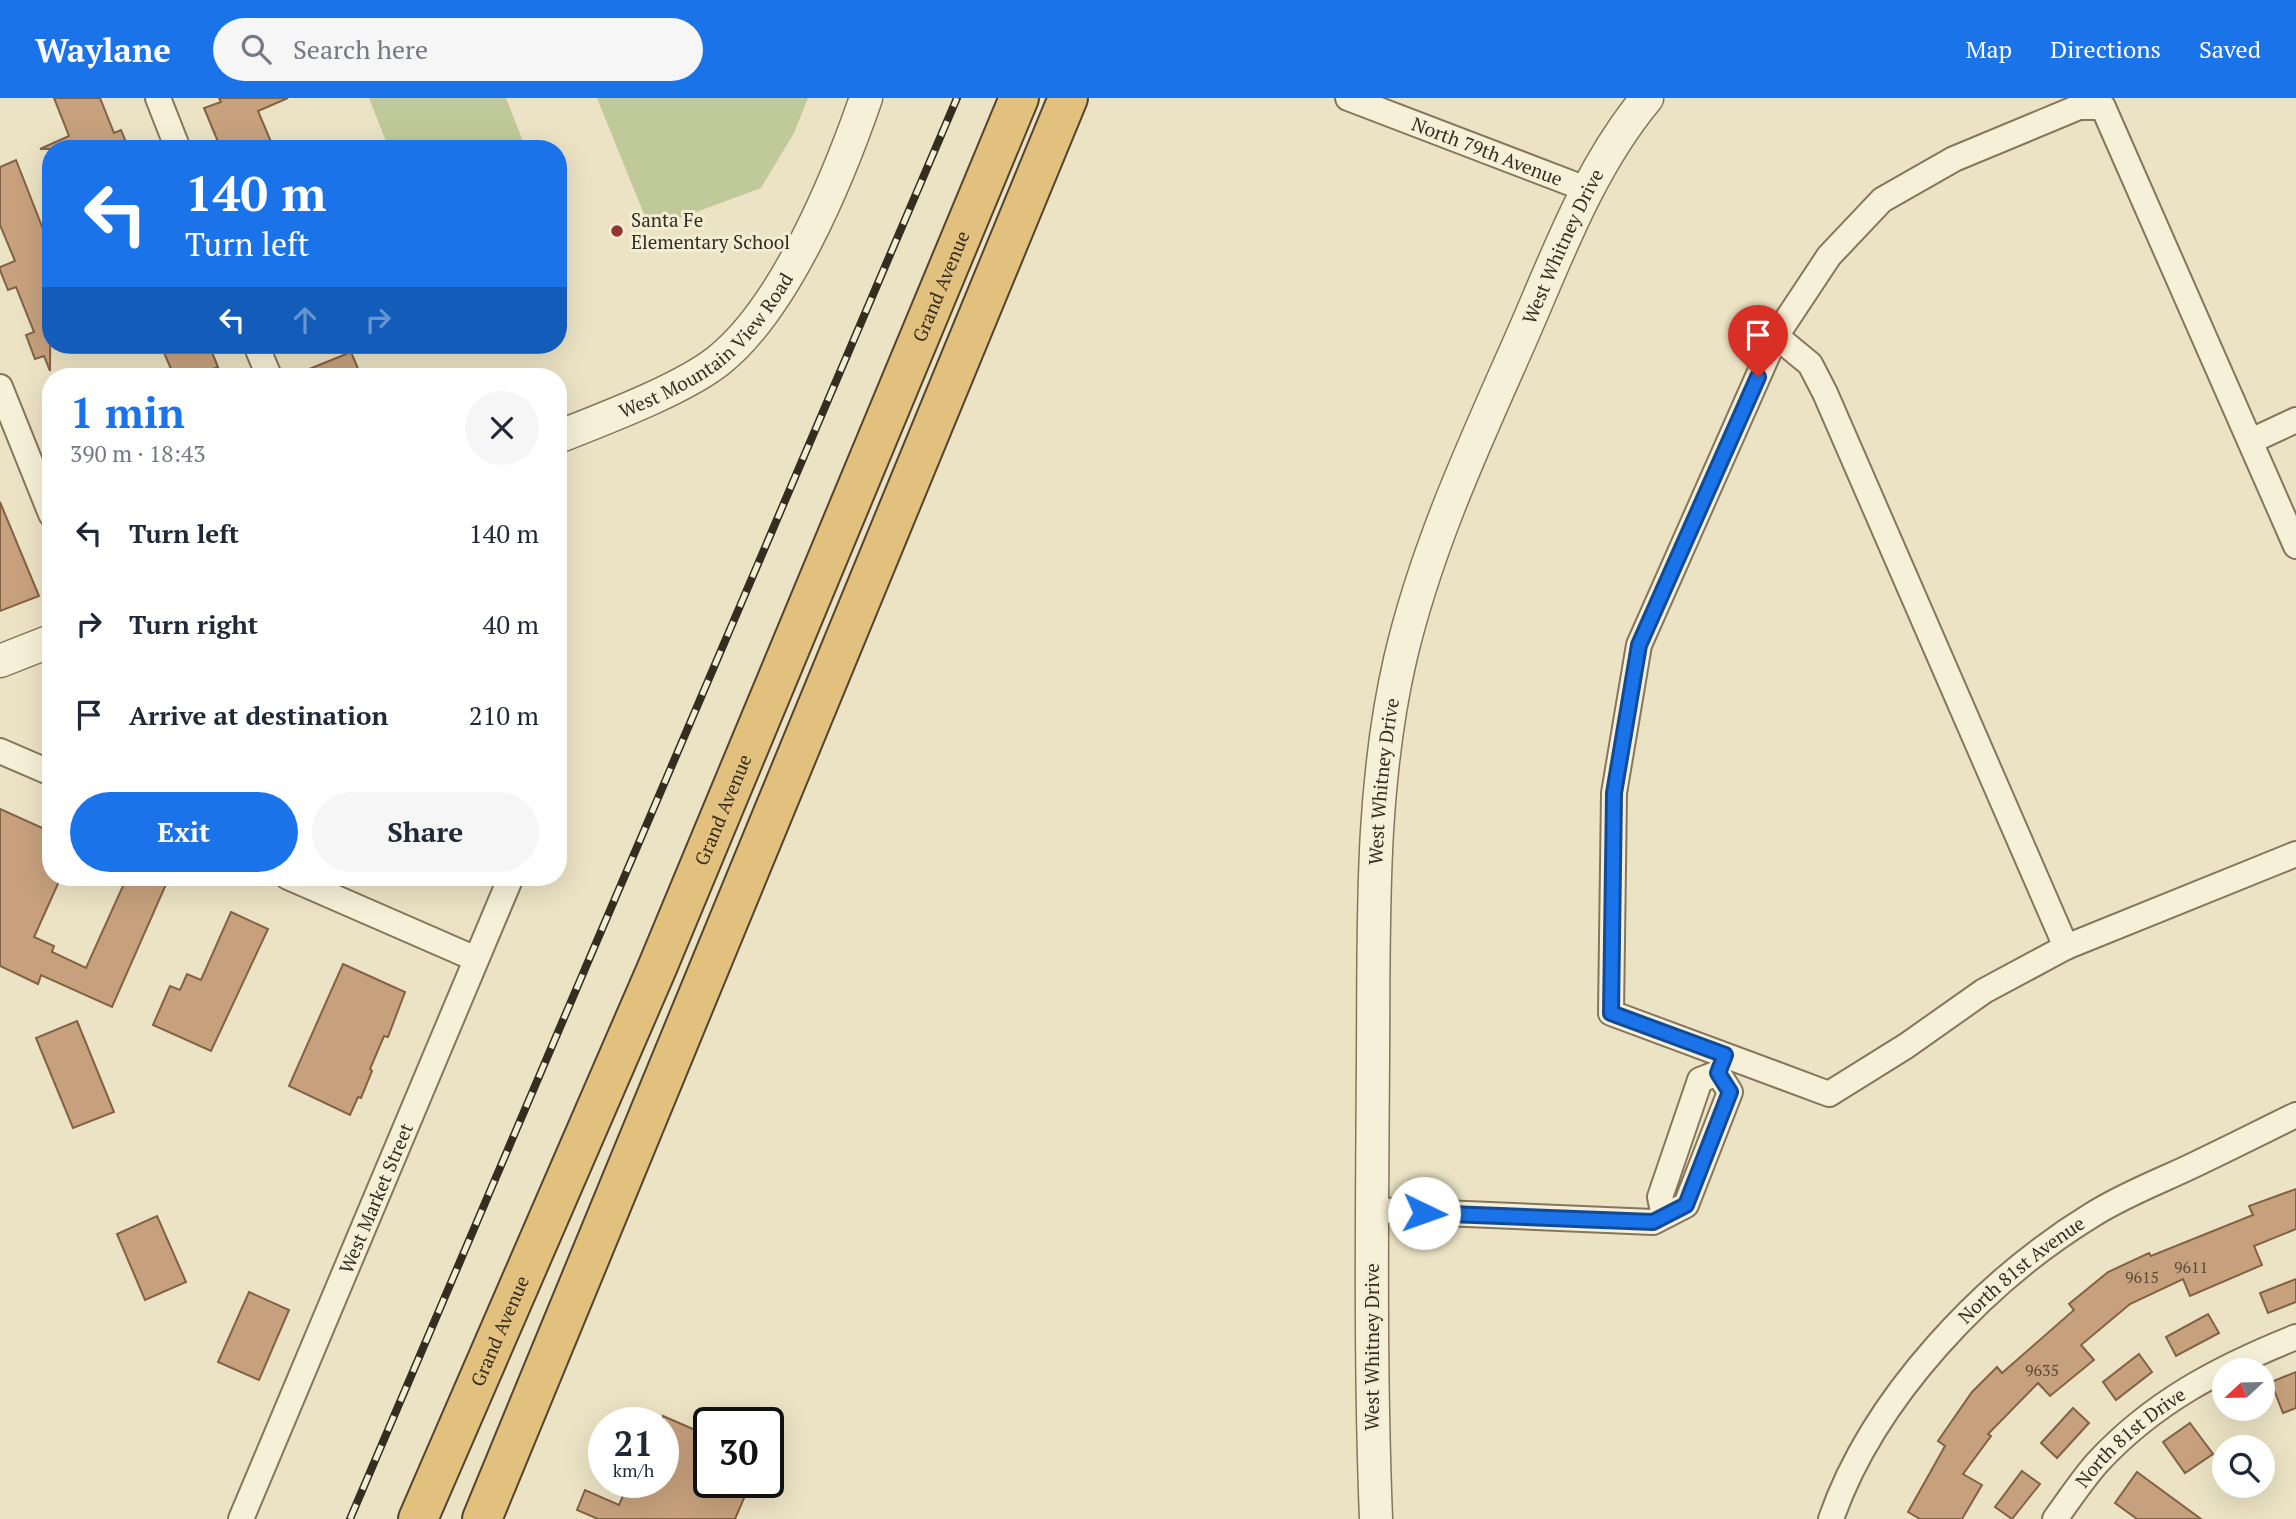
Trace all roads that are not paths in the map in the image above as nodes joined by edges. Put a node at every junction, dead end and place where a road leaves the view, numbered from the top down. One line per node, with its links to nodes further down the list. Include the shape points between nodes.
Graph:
1 (158, 98): 7 (street)
2 (866, 98): 12 (street, West Mountain View Road, via 819,212 768,304 744,337 716,363)
3 (1019, 98): 30 (highway, Grand Avenue, via 657,968)
4 (1068, 98): 31 (highway)
5 (1348, 98): 8 (street, North 79th Avenue)
6 (1647, 98): 8 (street, West Whitney Drive)
7 (174, 140)
8 (1586, 189): 27 (street, West Whitney Drive, via 1443,518 1399,663 1382,753 1375,850)
9 (1776, 336): 13 (street, via 1829,256 1882,200 1966,154 2079,107 2104,107); 23 (street, via 1810,364 1825,393); 25 (street, via 1639,645 1614,793 1611,1013)
10 (0, 387): 14 (street)
11 (2296, 420): 13 (street)
12 (567, 433)
13 (2251, 440): 15 (street)
14 (42, 492)
15 (2296, 546)
16 (42, 645): 17 (street)
17 (0, 661)
18 (0, 751): 19 (street)
19 (42, 769)
20 (2296, 854): 23 (street)
21 (309, 886): 24 (street)
22 (507, 886): 24 (street, West Market Street)
23 (2066, 947): 25 (street, via 1984,991 1829,1094)
24 (476, 959): 29 (street, West Market Street)
25 (1722, 1064): 27 (street, via 1730,1092 1686,1205 1653,1222)
26 (2296, 1115): 33 (street, North 81st Avenue, via 2093,1214 2046,1244 2003,1280 1925,1358 1859,1459)
27 (1372, 1210): 32 (street, West Whitney Drive)
28 (2296, 1337): 34 (street, North 81st Drive, via 2209,1375 2154,1411 2095,1464)
29 (241, 1519)
30 (418, 1519)
31 (482, 1519)
32 (1376, 1519)
33 (1831, 1519)
34 (2055, 1519)

